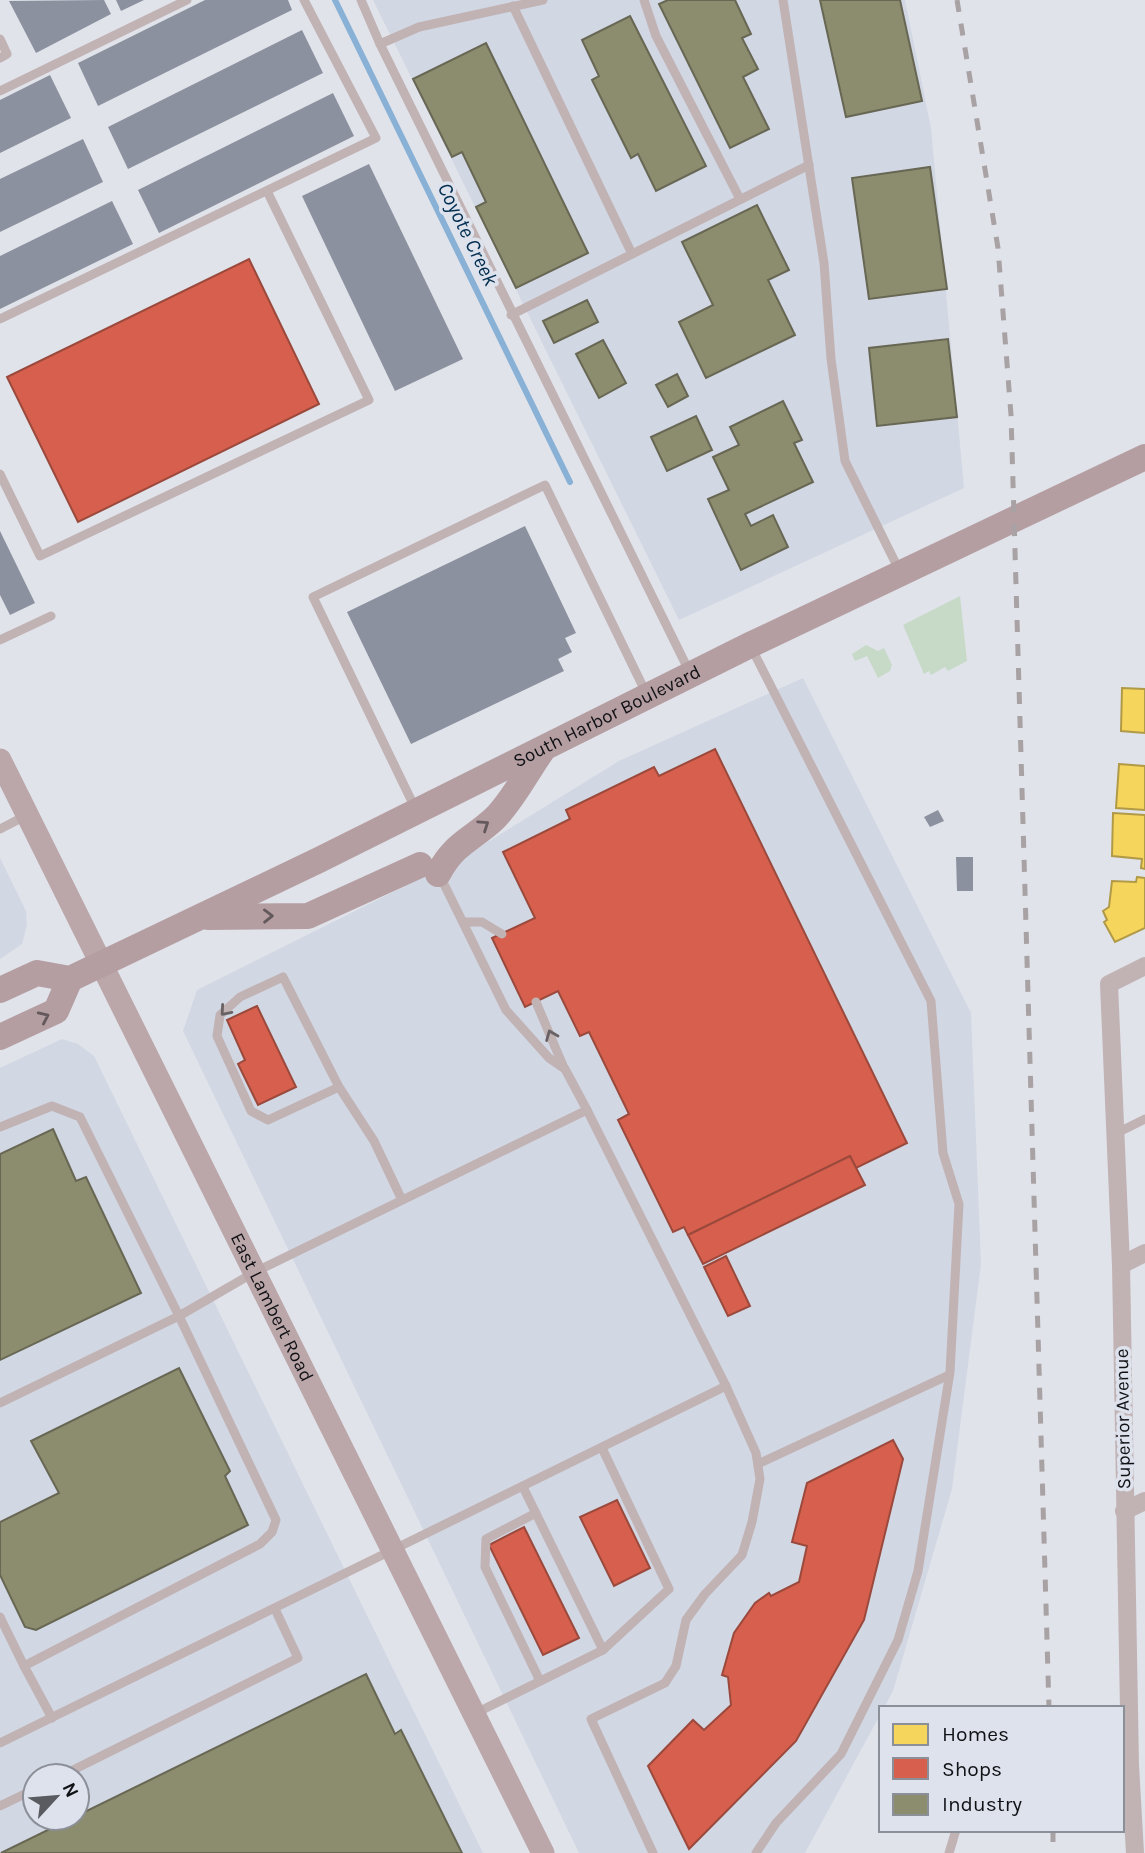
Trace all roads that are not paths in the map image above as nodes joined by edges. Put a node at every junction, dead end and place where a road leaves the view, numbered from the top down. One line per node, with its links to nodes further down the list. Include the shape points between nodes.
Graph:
1 (187, 0): 11 (lane)
2 (304, 0): 13 (lane, via 376,138)
3 (361, 0): 9 (lane)
4 (543, 0): 7 (lane)
5 (644, 0): 14 (lane, via 656,36)
6 (783, 0): 12 (lane)
7 (513, 6): 9 (lane, via 419,27); 15 (lane)
8 (0, 39): 10 (lane, via 7,54)
9 (380, 44): 16 (lane)
10 (0, 58)
11 (0, 91)
12 (809, 165): 14 (lane); 20 (lane, via 845,461)
13 (267, 191): 17 (lane); 19 (lane, via 369,400 40,556)
14 (740, 199): 15 (lane)
15 (632, 254): 16 (lane)
16 (511, 315): 24 (lane)
17 (0, 319)
18 (1145, 457): 20 (main road, South Harbor Boulevard)
19 (0, 474)
20 (900, 572): 23 (main road, South Harbor Boulevard)
21 (51, 616): 22 (lane)
22 (0, 640)
23 (750, 645): 24 (main road, South Harbor Boulevard); 52 (lane, via 931,1001 943,1153 959,1204)
24 (690, 675): 25 (main road, South Harbor Boulevard)
25 (648, 696): 26 (main road, South Harbor Boulevard); 28 (lane, via 545,485 313,597)
26 (545, 748): 28 (main road, South Harbor Boulevard); 31 (main road, one-way to 26, via 495,817)
27 (0, 760): 29 (main road, East Lambert Road)
28 (417, 811): 32 (main road, South Harbor Boulevard)
29 (27, 815): 30 (lane); 35 (main road, East Lambert Road)
30 (0, 829)
31 (429, 869): 32 (main road, one-way to 31, via 307,916); 33 (lane)
32 (199, 917): 35 (main road, South Harbor Boulevard)
33 (463, 922): 34 (lane, via 482,922); 41 (lane, via 506,1010 549,1058)
34 (502, 934)
35 (101, 963): 37 (main road, South Harbor Boulevard); 50 (main road, East Lambert Road)
36 (1145, 966): 46 (street, Superior Avenue, via 1109,984)
37 (71, 979): 38 (main road, via 37,973); 40 (main road, one-way to 37, via 56,1011)
38 (0, 990)
39 (536, 1002): 41 (lane, one-way to 39)
40 (0, 1037)
41 (565, 1069): 43 (lane)
42 (339, 1087): 42 (lane, one-way to 42, via 283,977 240,997 216,1022 216,1036 251,1111 268,1120); 47 (lane, via 374,1141)
43 (587, 1110): 47 (lane); 53 (lane)
44 (1145, 1119): 46 (lane)
45 (0, 1127): 51 (lane, via 52,1106 80,1117)
46 (1114, 1135): 49 (street, Superior Avenue)
47 (402, 1200): 50 (lane)
48 (1145, 1253): 49 (street)
49 (1121, 1265): 59 (street, Superior Avenue)
50 (255, 1272): 51 (lane); 61 (main road, East Lambert Road)
51 (179, 1316): 54 (lane); 65 (lane, via 276,1520 272,1532 260,1544)
52 (949, 1375): 56 (lane); 77 (lane, via 918,1571 898,1640 841,1754 776,1823)
53 (726, 1386): 55 (lane); 56 (lane)
54 (0, 1403)
55 (602, 1448): 57 (lane); 64 (lane, via 669,1589)
56 (758, 1464): 76 (lane, via 760,1479 742,1555 686,1620 677,1666 665,1683 591,1719)
57 (523, 1487): 60 (lane); 61 (lane)
58 (1145, 1501): 59 (street)
59 (1124, 1511): 70 (street, Superior Avenue)
60 (536, 1513): 64 (lane); 66 (lane, via 486,1539 485,1567)
61 (395, 1550): 62 (lane); 67 (main road, East Lambert Road)
62 (275, 1609): 68 (lane); 71 (lane, via 298,1658)
63 (0, 1617): 65 (lane)
64 (603, 1650): 66 (lane)
65 (24, 1667): 68 (lane)
66 (540, 1681): 67 (lane)
67 (476, 1713): 75 (main road, East Lambert Road)
68 (52, 1718): 69 (lane)
69 (0, 1743)
70 (1138, 1761): 79 (street, Superior Avenue)
71 (89, 1762)
72 (21, 1796): 73 (lane)
73 (0, 1806)
74 (955, 1832): 78 (lane)
75 (543, 1853)
76 (653, 1853)
77 (756, 1853)
78 (949, 1853)
79 (1135, 1853)

